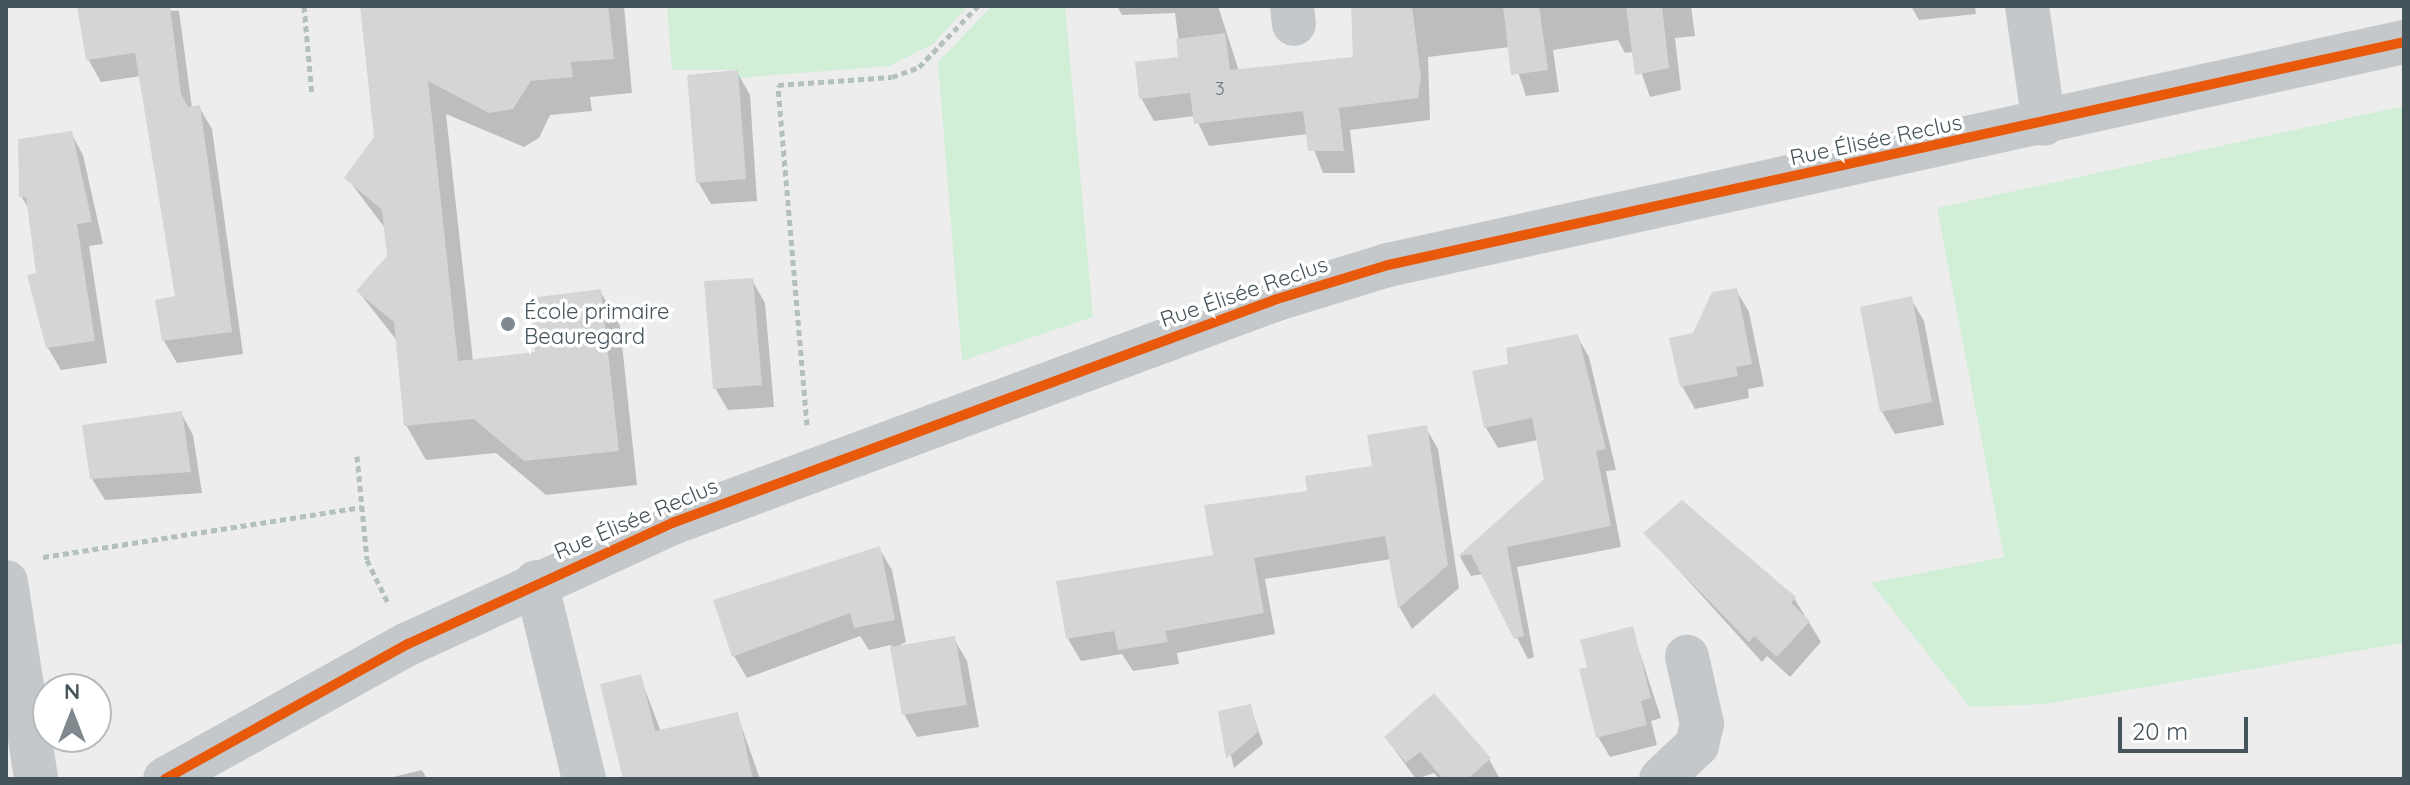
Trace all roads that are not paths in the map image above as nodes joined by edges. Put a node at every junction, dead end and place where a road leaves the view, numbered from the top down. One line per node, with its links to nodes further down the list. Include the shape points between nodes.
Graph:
1 (2027, 6): 3 (street)
2 (2404, 42): 3 (street, Rue Élisée Reclus)
3 (2044, 124): 5 (street, Rue Élisée Reclus, via 1374,270 961,412)
4 (22, 570): 7 (street)
5 (536, 582): 8 (street, Rue Élisée Reclus, via 408,644); 9 (street)
6 (1687, 657): 10 (street, via 1700,735)
7 (36, 779)
8 (166, 779)
9 (584, 779)
10 (1661, 779)

